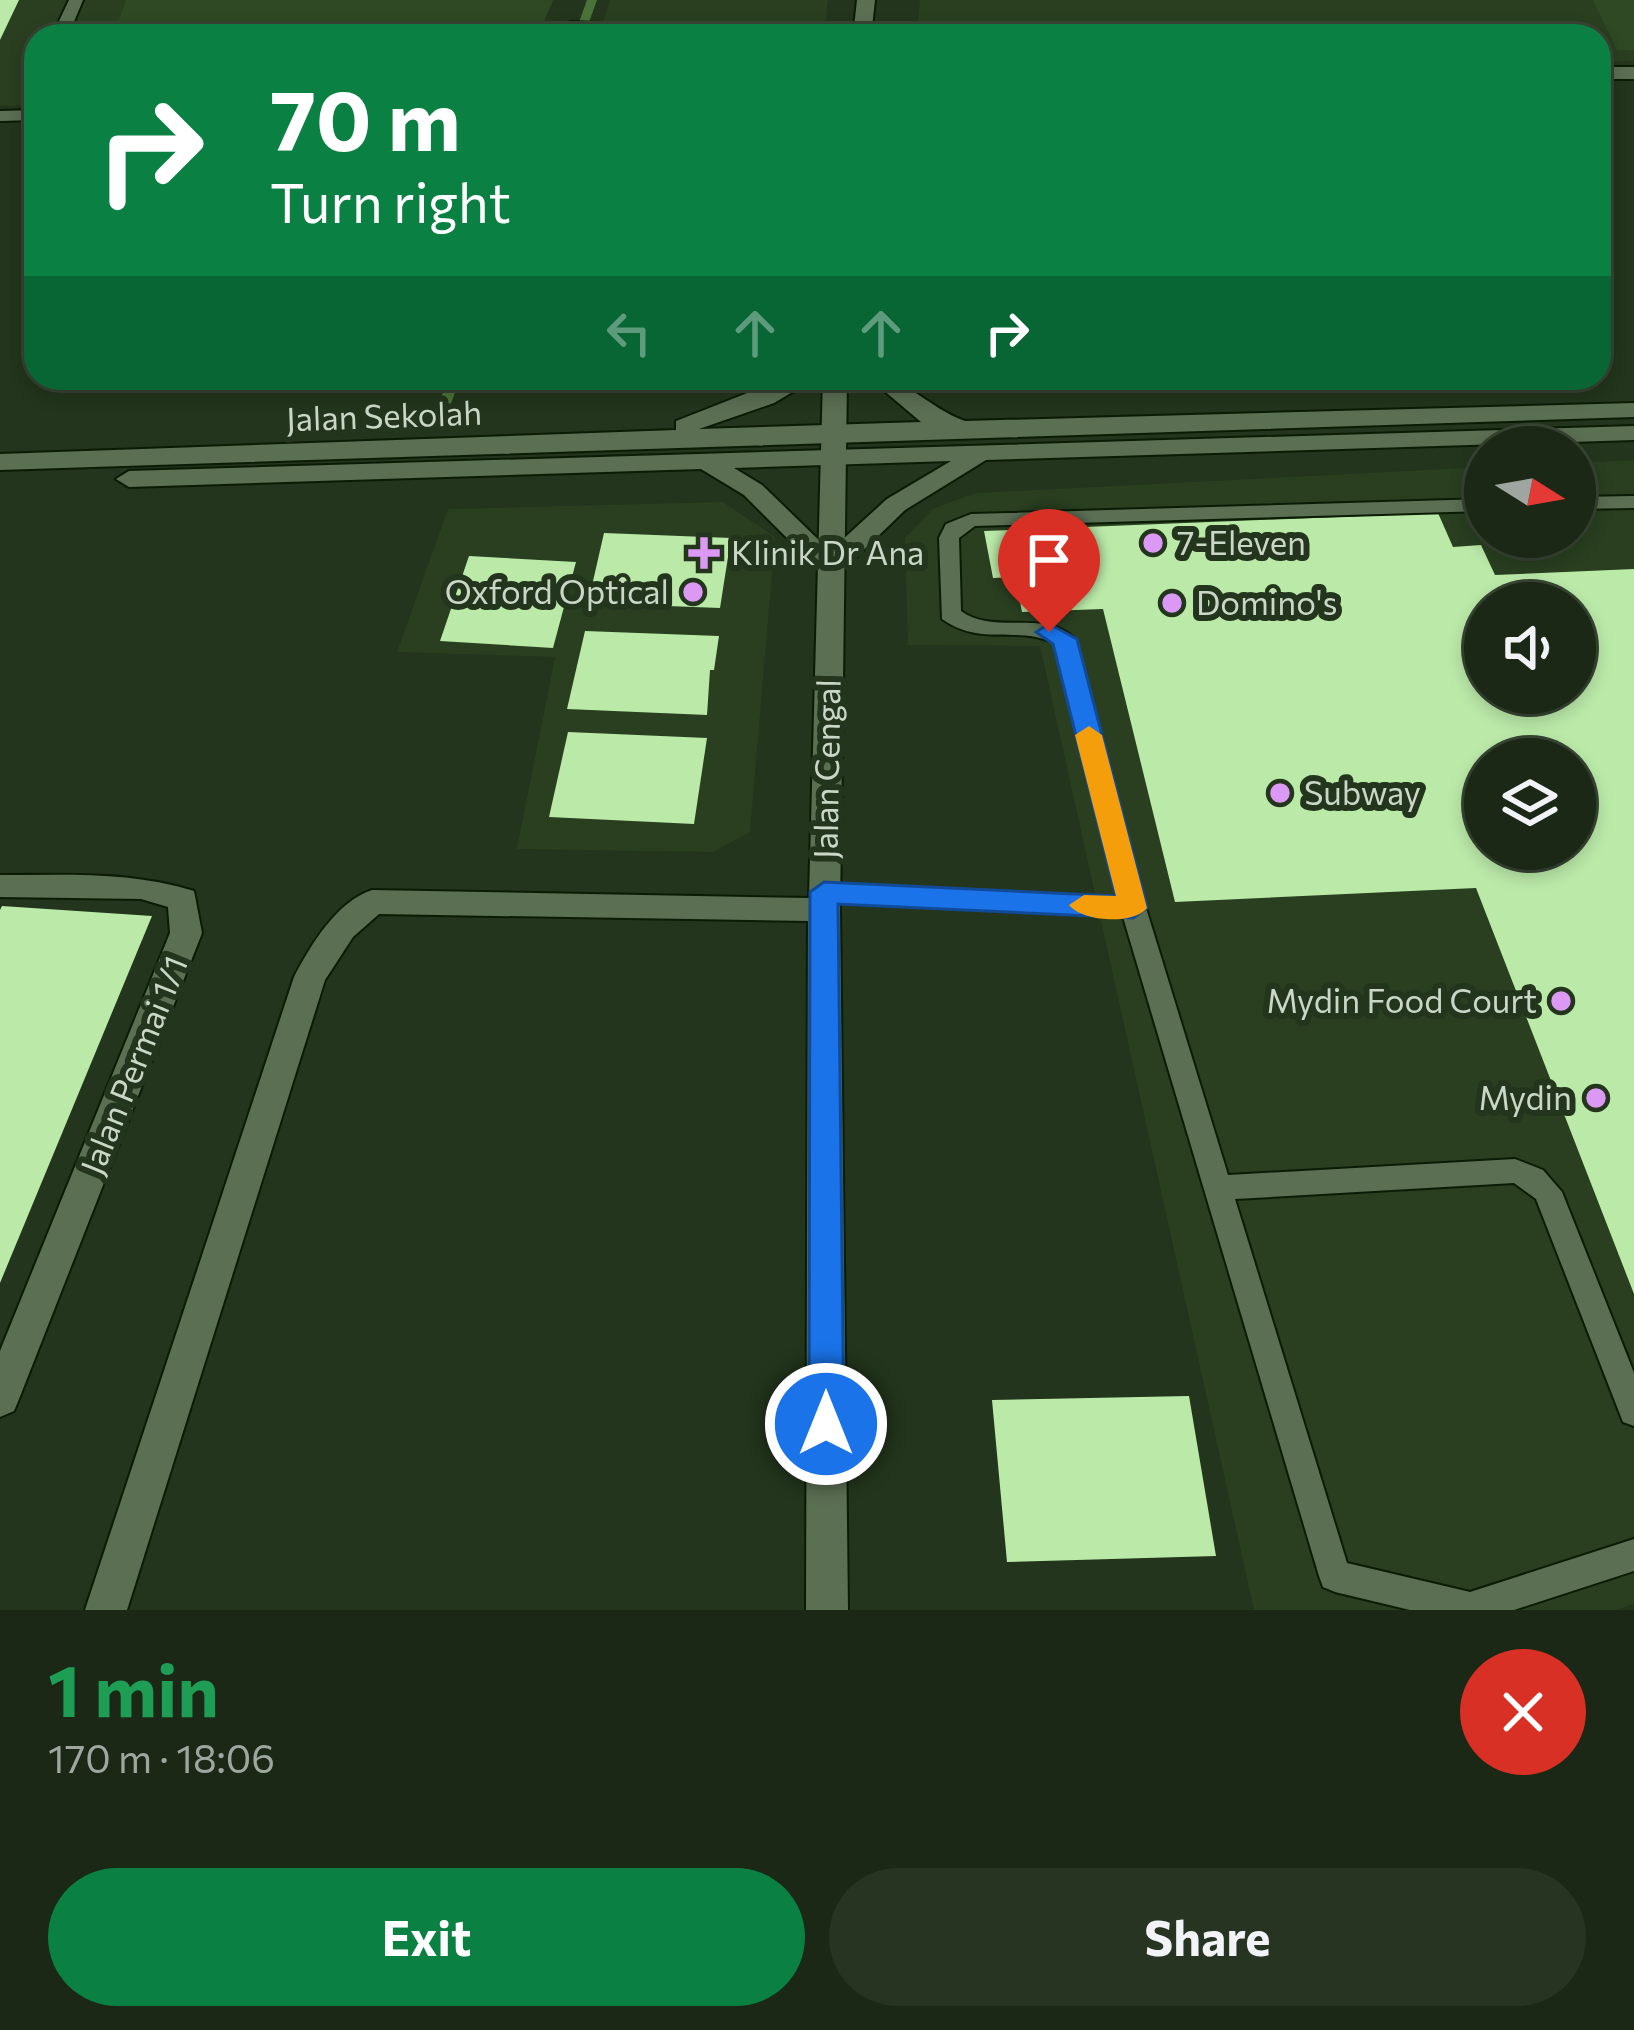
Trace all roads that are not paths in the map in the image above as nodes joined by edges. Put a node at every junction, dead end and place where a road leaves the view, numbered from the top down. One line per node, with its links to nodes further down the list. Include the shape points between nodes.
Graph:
1 (776, 390): 6 (street, via 697,424)
2 (835, 390): 8 (street, Jalan Cengal)
3 (896, 390): 7 (street, via 936,422)
4 (1634, 410): 7 (street, Jalan Sekolah)
5 (1634, 433): 7 (street, Jalan Sekolah)
6 (608, 440): 8 (street, Jalan Sekolah); 10 (street, Jalan Sekolah)
7 (986, 440): 8 (street, Jalan Sekolah); 15 (street, via 864,527)
8 (833, 444): 9 (street, Jalan Sekolah); 15 (street, Jalan Cengal)
9 (705, 461): 11 (street, Jalan Sekolah); 15 (street, via 753,490)
10 (0, 462)
11 (0, 483)
12 (1634, 502): 13 (lane)
13 (1596, 503)
14 (1464, 505): 18 (lane, via 992,516 952,529 950,614 962,626 1064,639)
15 (831, 567): 17 (street, Jalan Cengal)
16 (0, 886): 20 (street, Jalan Permai 1/1, via 141,888 183,899 186,934)
17 (824, 901): 18 (lane); 23 (street, via 372,902 342,929 310,977); 24 (street, Jalan Cengal)
18 (1133, 908): 19 (lane)
19 (1217, 1188): 21 (lane, via 1515,1171 1533,1178 1548,1192); 22 (lane, via 1335,1576 1470,1608)
20 (0, 1399)
21 (1634, 1412)
22 (1634, 1555)
23 (106, 1610)
24 (827, 1610)

